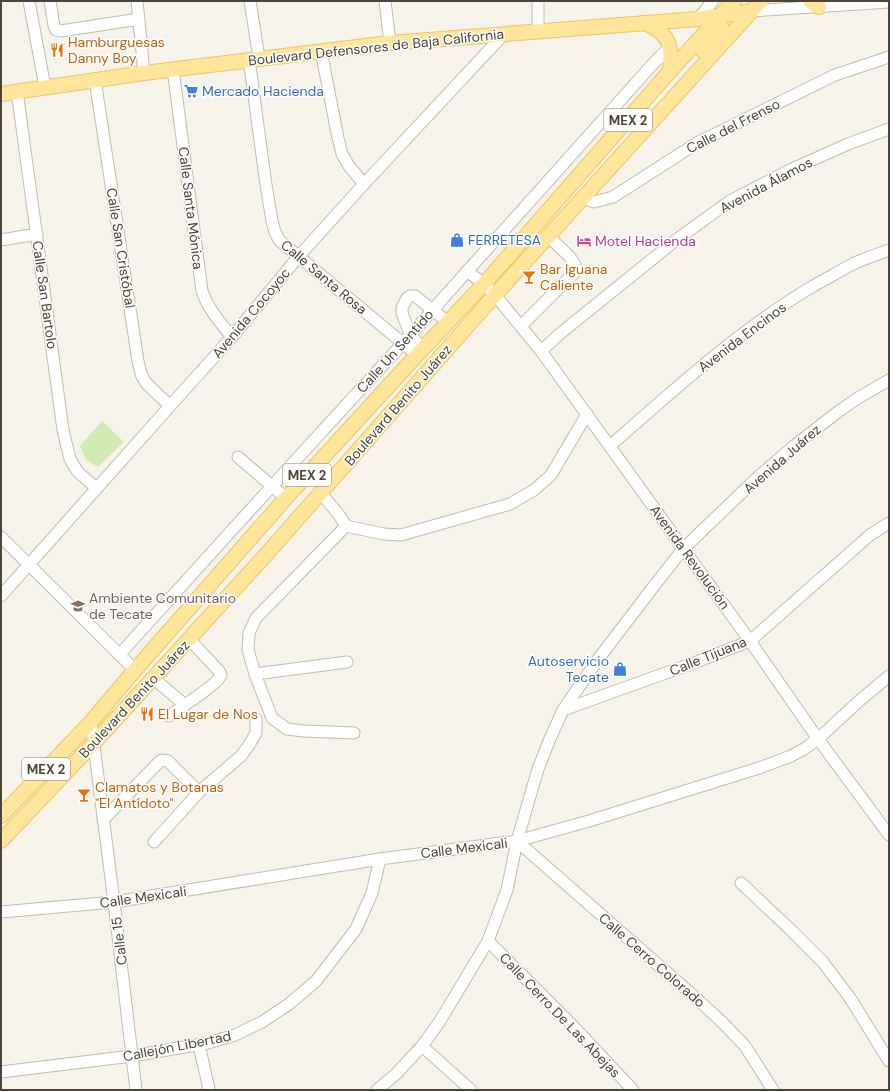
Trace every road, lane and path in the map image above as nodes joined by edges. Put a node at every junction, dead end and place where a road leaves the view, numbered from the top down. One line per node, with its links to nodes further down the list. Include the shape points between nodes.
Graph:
1 (29, 1): 29 (street)
2 (50, 1): 14 (street, via 56,30)
3 (137, 1): 14 (street)
4 (250, 1): 23 (street, Calle Santa Rosa)
5 (385, 1): 19 (street)
6 (538, 1): 17 (street)
7 (713, 1): 15 (street)
8 (734, 1): 13 (main road, Boulevard Benito Juárez / MEX 2)
9 (889, 2): 10 (street)
10 (843, 3): 11 (street)
11 (815, 4): 12 (street)
12 (756, 6): 13 (main road, Boulevard Defensores de Baja California); 28 (main road, Boulevard Benito Juárez / MEX 2)
13 (719, 17): 15 (main road, Boulevard Defensores de Baja California); 26 (main road, Boulevard Benito Juárez / MEX 2); 28 (main road, via 720,31 692,63)
14 (139, 19): 25 (street)
15 (698, 19): 16 (main road, Boulevard Defensores de Baja California)
16 (644, 23): 17 (main road, Boulevard Defensores de Baja California); 20 (main road, via 659,31)
17 (538, 31): 18 (main road, Boulevard Defensores de Baja California)
18 (504, 34): 19 (main road, Boulevard Defensores de Baja California); 33 (street, Avenida Cocoyoc)
19 (390, 43): 21 (main road, Boulevard Defensores de Baja California)
20 (670, 48): 26 (main road); 40 (street, Calle Un Sentido)
21 (321, 51): 23 (main road, Boulevard Defensores de Baja California); 33 (street, via 342,154 348,166)
22 (889, 57): 34 (street, Calle del Frenso, via 835,75 697,143 613,197 594,202)
23 (254, 59): 24 (main road, Boulevard Defensores de Baja California); 39 (street, Calle Santa Rosa, via 272,221 279,240)
24 (173, 69): 25 (main road, Boulevard Defensores de Baja California); 47 (street, Calle Santa Mónica, via 202,291 211,310)
25 (144, 72): 27 (main road, Boulevard Defensores de Baja California)
26 (670, 72): 41 (main road, Boulevard Benito Juárez / MEX 2)
27 (95, 80): 29 (main road, Boulevard Defensores de Baja California); 52 (street, Calle San Cristóbal, via 138,361 146,383)
28 (686, 84): 34 (main road, Boulevard Benito Juárez / MEX 2)
29 (45, 87): 30 (main road, Boulevard Defensores de Baja California)
30 (17, 91): 31 (main road, Boulevard Defensores de Baja California); 35 (street, Calle San Bartolo)
31 (1, 94)
32 (889, 129): 49 (street, Avenida Álamos, via 802,164 730,202 676,240)
33 (364, 184): 39 (street, Avenida Cocoyoc)
34 (583, 198): 36 (main road, Boulevard Benito Juárez / MEX 2)
35 (36, 234): 37 (street); 57 (street, Calle San Bartolo, via 66,444 77,471)
36 (548, 236): 42 (main road, Boulevard Benito Juárez / MEX 2); 45 (street, via 570,257 575,265 575,272)
37 (1, 240)
38 (889, 250): 54 (street, Avenida Encinos, via 849,266 770,313 682,383)
39 (298, 257): 47 (street, Avenida Cocoyoc); 48 (street, Calle Santa Rosa)
40 (467, 271): 41 (street, Avenida Revolución); 43 (street, Calle Un Sentido)
41 (484, 284): 42 (street, Avenida Revolución); 44 (main road, Boulevard Benito Juárez / MEX 2)
42 (495, 295): 45 (street, Avenida Revolución); 58 (main road, Boulevard Benito Juárez / MEX 2)
43 (432, 310): 44 (street); 46 (street, Calle Un Sentido); 46 (street, via 415,296 407,298 402,313)
44 (448, 322): 50 (main road, Boulevard Benito Juárez / MEX 2)
45 (521, 326): 49 (street, Avenida Revolución)
46 (410, 334): 48 (street, Calle Un Sentido); 50 (street)
47 (232, 337): 52 (street, Avenida Cocoyoc)
48 (403, 343): 50 (street, Calle Santa Rosa); 56 (street, Calle Un Sentido)
49 (541, 351): 53 (street, Avenida Revolución)
50 (420, 352): 59 (main road, Boulevard Benito Juárez / MEX 2)
51 (889, 380): 63 (street, Avenida Juárez, via 839,410 794,446)
52 (170, 406): 57 (street, Avenida Cocoyoc)
53 (587, 414): 54 (street, Avenida Revolución); 61 (street, via 551,475 534,490 510,504 401,535)
54 (610, 446): 63 (street, Avenida Revolución)
55 (238, 457): 56 (street)
56 (272, 486): 59 (street); 68 (street, Calle Un Sentido)
57 (96, 488): 64 (street, Avenida Cocoyoc)
58 (321, 493): 61 (street); 66 (main road, Boulevard Benito Juárez / MEX 2)
59 (286, 498): 70 (main road, Boulevard Benito Juárez / MEX 2)
60 (889, 524): 67 (street, Calle Tijuana, via 870,535)
61 (346, 526): 71 (street, via 256,618 248,633 248,650)
62 (1, 537): 64 (street)
63 (683, 549): 67 (street, Avenida Revolución); 75 (street, Avenida Juárez, via 599,658)
64 (29, 565): 65 (street, Avenida Cocoyoc); 68 (street)
65 (1, 596)
66 (189, 639): 73 (main road, Boulevard Benito Juárez / MEX 2); 74 (street, via 221,675 212,686)
67 (750, 640): 75 (street, Calle Tijuana); 80 (street, Avenida Revolución)
68 (119, 655): 70 (street)
69 (347, 662): 71 (street)
70 (134, 670): 78 (main road, Boulevard Benito Juárez / MEX 2)
71 (255, 674): 79 (street, via 272,718 287,729)
72 (889, 676): 80 (street, Calle Mexicali)
73 (153, 678): 74 (street); 81 (main road, Boulevard Benito Juárez / MEX 2)
74 (185, 705): 76 (street)
75 (563, 710): 87 (street, Avenida Juárez, via 538,769)
76 (169, 716)
77 (256, 719): 82 (street, via 256,733 241,756)
78 (90, 722): 81 (street, Calle 15); 83 (main road, Boulevard Benito Juárez / MEX 2)
79 (354, 733)
80 (818, 738): 85 (street, Avenida Revolución); 87 (street, Calle Mexicali, via 791,756 759,768)
81 (93, 744): 84 (street, Calle 15); 86 (main road, Boulevard Benito Juárez / MEX 2)
82 (199, 792): 84 (street, via 168,761 162,760); 88 (street)
83 (1, 816)
84 (103, 820): 91 (street, Calle 15)
85 (889, 835)
86 (1, 841)
87 (517, 841): 89 (street, Calle Mexicali); 93 (street, Avenida Juárez, via 507,890); 104 (street, Calle Cerro Colorado, via 722,1022 745,1046)
88 (154, 842)
89 (380, 859): 91 (street, Calle Mexicali); 94 (street, Callejón Libertad, via 372,893 356,929 316,981 262,1022 235,1035)
90 (741, 883): 97 (street, via 822,961 850,998)
91 (114, 902): 92 (street, Calle Mexicali); 96 (street, Calle 15)
92 (1, 912)
93 (488, 941): 95 (street, Avenida Juárez); 103 (street, Calle Cerro De Las Abejas)
94 (199, 1045): 96 (street, Callejón Libertad); 99 (street)
95 (422, 1046): 101 (street, Avenida Juárez); 102 (street)
96 (132, 1056): 98 (street, Callejón Libertad); 100 (street, Calle 15)
97 (889, 1061)
98 (1, 1072)
99 (209, 1089)
100 (136, 1090)
101 (377, 1090)
102 (471, 1090)
103 (633, 1090)
104 (773, 1090)

